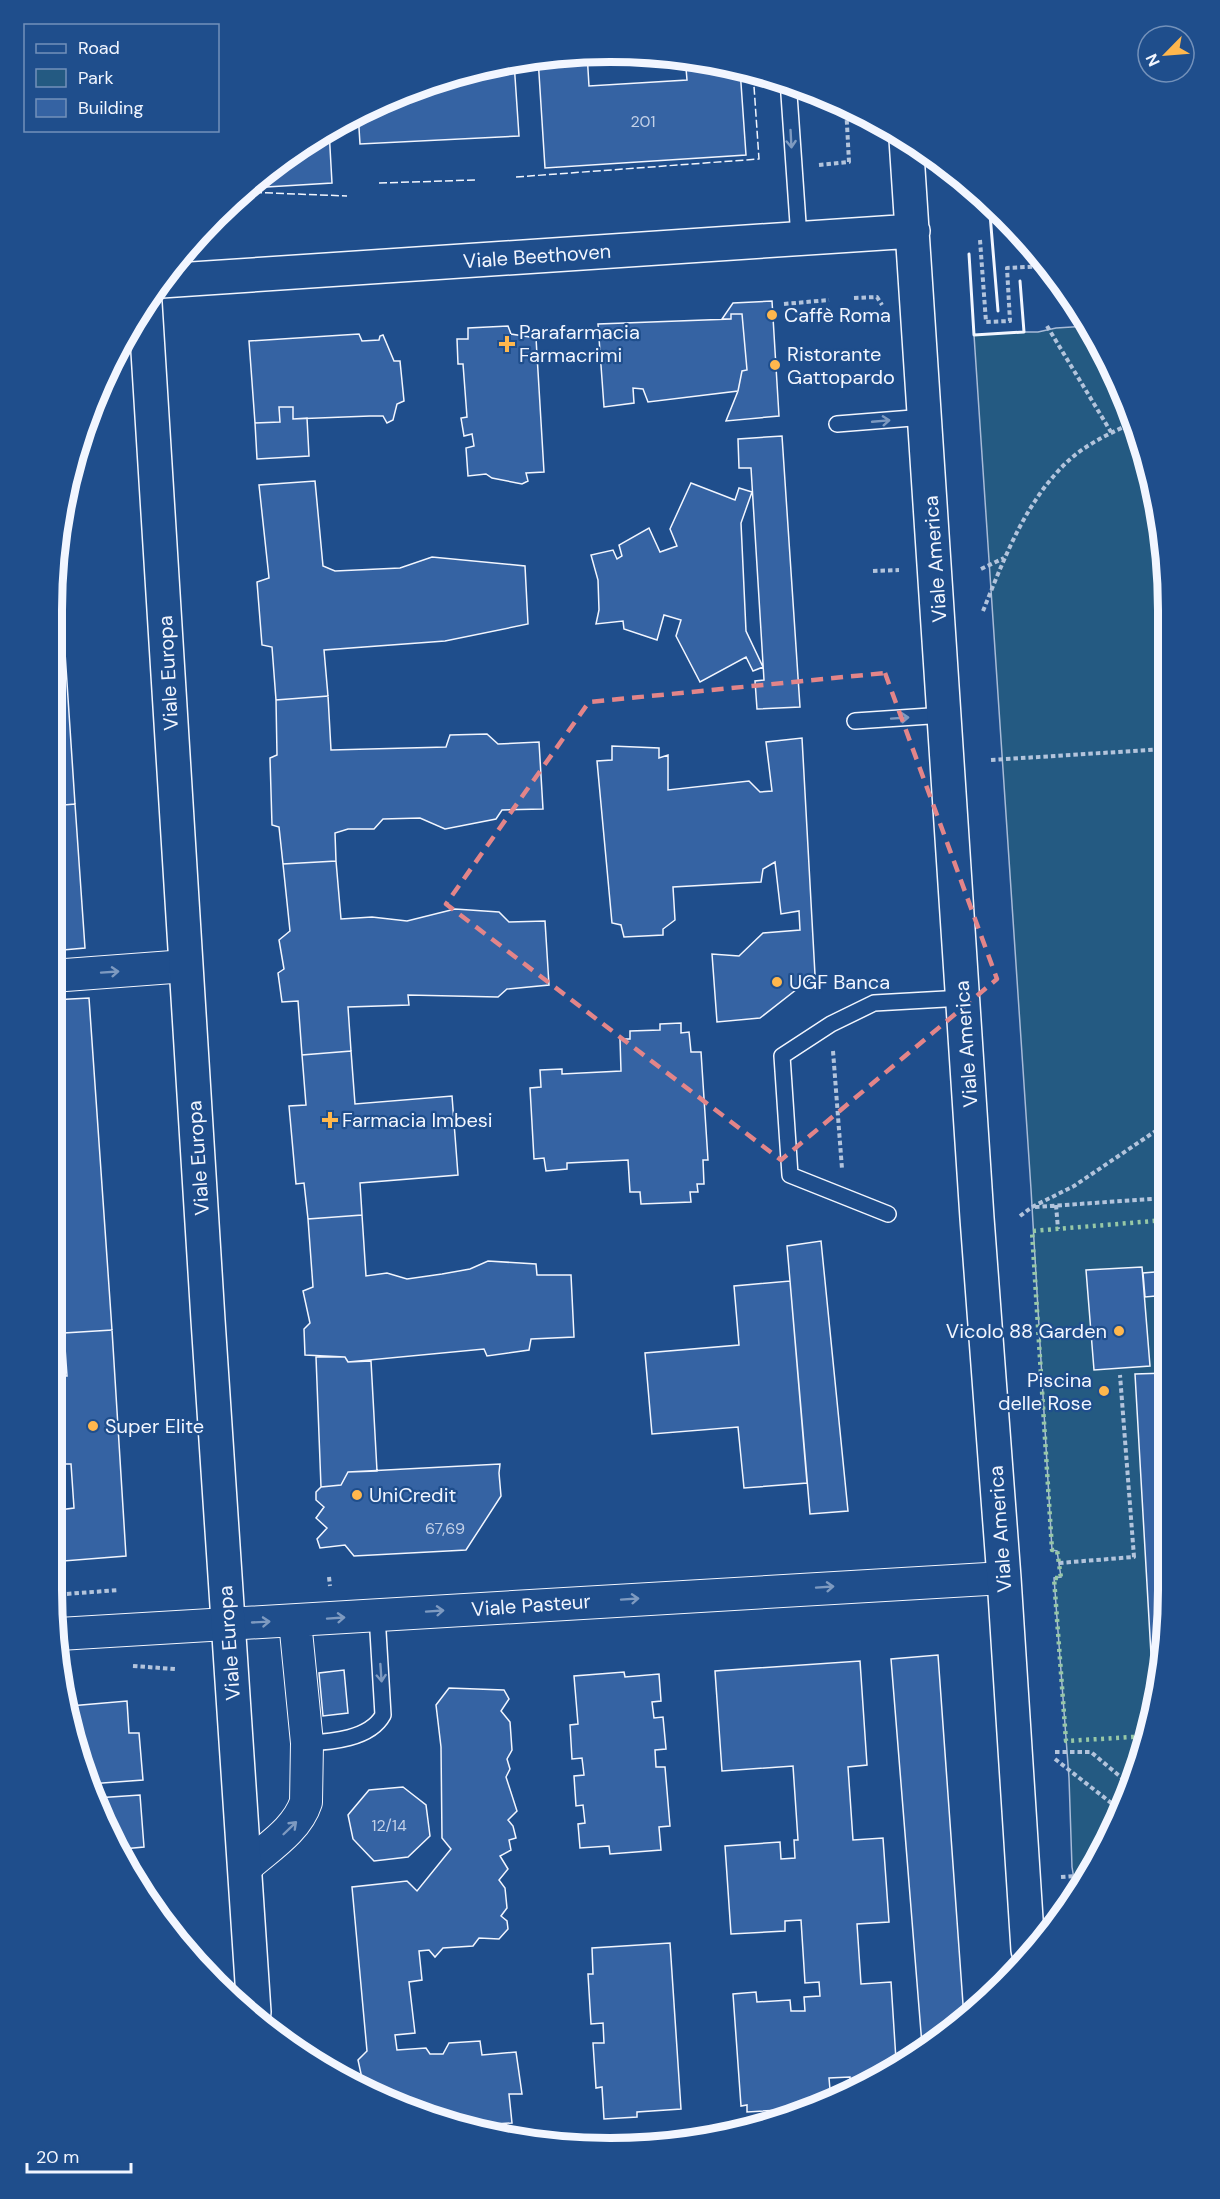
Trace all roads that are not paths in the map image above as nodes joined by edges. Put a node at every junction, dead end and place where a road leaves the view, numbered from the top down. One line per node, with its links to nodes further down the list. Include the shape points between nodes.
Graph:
1 (789, 92): 4 (lane, one-way to 4)
2 (907, 149): 3 (street, Viale America)
3 (913, 231): 4 (street, Viale Beethoven); 7 (street, Viale America)
4 (798, 238): 5 (street, Viale Beethoven)
5 (172, 280)
6 (146, 318): 11 (street, Viale Europa)
7 (925, 417): 8 (lane, one-way to 7); 9 (street, Viale America)
8 (837, 424)
9 (945, 715): 10 (lane, one-way to 9); 13 (street, Viale America)
10 (855, 721)
11 (186, 966): 12 (street, one-way to 11); 18 (street, Viale Europa)
12 (62, 975)
13 (963, 998): 14 (lane, via 874,1003 831,1024 782,1056 790,1175); 15 (street, Viale America)
14 (888, 1214)
15 (1004, 1578): 16 (street, Viale Pasteur, one-way to 15); 22 (street, Viale America)
16 (377, 1615): 17 (street, Viale Pasteur, one-way to 16); 20 (lane, one-way to 20, via 381,1720 336,1742)
17 (295, 1621): 18 (street, Viale Pasteur, one-way to 17); 20 (street)
18 (228, 1624): 19 (street, Viale Pasteur); 21 (street, Viale Europa)
19 (64, 1634)
20 (307, 1743): 21 (street, one-way to 20, via 293,1826 303,1811 308,1793)
21 (246, 1867): 23 (street, Viale Europa)
22 (1028, 1944)
23 (254, 2006)

